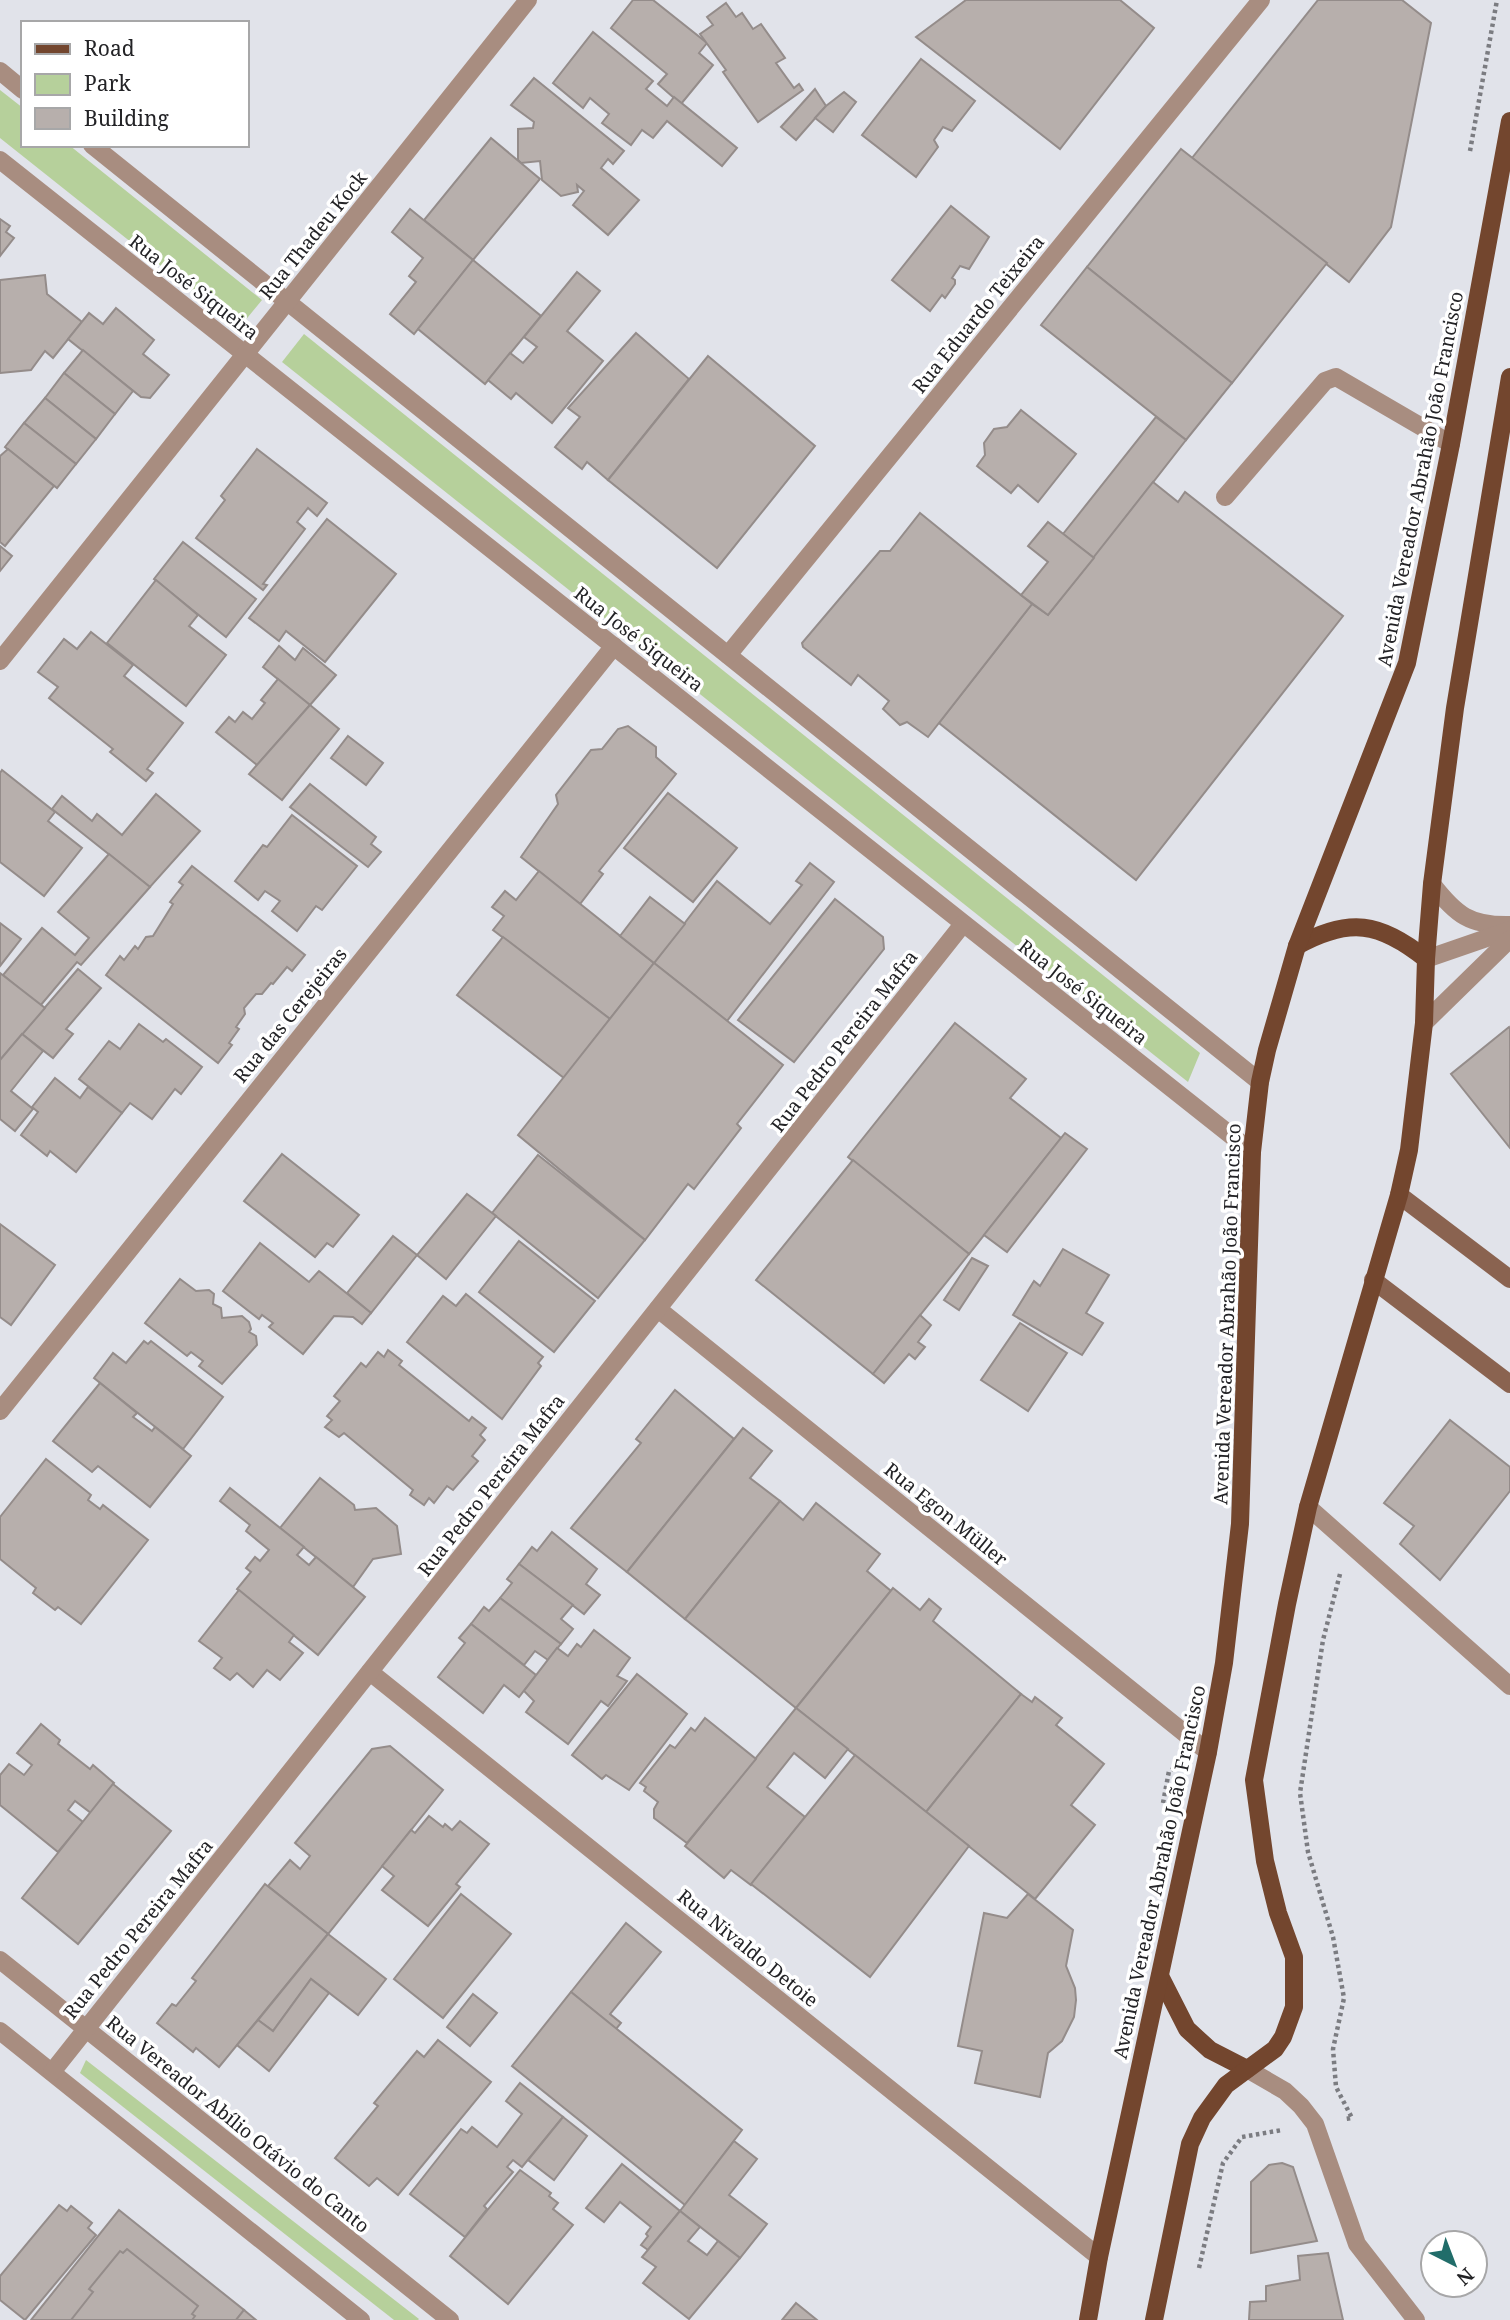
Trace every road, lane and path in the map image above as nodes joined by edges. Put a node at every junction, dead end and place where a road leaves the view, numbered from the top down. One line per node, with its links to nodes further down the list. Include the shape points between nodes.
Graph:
1 (528, 0): 8 (street, Rua Thadeu Kock)
2 (1261, 0): 15 (street, Rua Eduardo Teixeira)
3 (0, 71): 4 (street)
4 (21, 88)
5 (1510, 121): 12 (main road, Avenida Vereador Abrahão João Francisco)
6 (94, 147): 8 (street, Rua José Siqueira)
7 (0, 160): 9 (street, Rua José Siqueira)
8 (288, 302): 9 (street, Rua Thadeu Kock); 15 (street, Rua José Siqueira)
9 (245, 354): 14 (street, Rua José Siqueira); 16 (street, Rua Thadeu Kock)
10 (1510, 377): 11 (main road)
11 (1504, 443): 17 (main road, via 1455,708)
12 (1451, 444): 13 (street, via 1336,377 1325,381); 21 (main road, Avenida Vereador Abrahão João Francisco, via 1407,663)
13 (1225, 498)
14 (614, 646): 18 (street, Rua José Siqueira); 31 (street, Rua das Cerejeiras)
15 (727, 655): 24 (street, Rua José Siqueira)
16 (0, 661)
17 (1432, 884): 19 (street, via 1469,921); 22 (main road)
18 (963, 924): 25 (street, Rua José Siqueira); 29 (street, Rua Pedro Pereira Mafra)
19 (1510, 928): 22 (street)
20 (1510, 939): 23 (street)
21 (1297, 946): 22 (main road, via 1321,932 1349,927 1378,930 1404,941); 24 (main road, Avenida Vereador Abrahão João Francisco)
22 (1426, 959): 23 (main road)
23 (1424, 1023): 26 (main road)
24 (1260, 1082): 25 (main road, Avenida Vereador Abrahão João Francisco)
25 (1252, 1152): 35 (main road, Avenida Vereador Abrahão João Francisco, via 1240,1524)
26 (1399, 1195): 27 (main road); 28 (main road)
27 (1510, 1279)
28 (1373, 1280): 30 (main road); 32 (main road)
29 (658, 1308): 33 (street, Rua Pedro Pereira Mafra); 35 (street, Rua Egon Müller)
30 (1510, 1384)
31 (0, 1410)
32 (1308, 1507): 34 (street); 40 (main road, via 1254,1780 1265,1861 1294,1957 1294,2007 1275,2049)
33 (370, 1672): 38 (street, Rua Pedro Pereira Mafra); 42 (street, Rua Nivaldo Detoie)
34 (1510, 1686)
35 (1208, 1752): 37 (main road, Avenida Vereador Abrahão João Francisco)
36 (0, 1960): 38 (street, Rua Vereador Abílio Otávio do Canto)
37 (1160, 1976): 40 (main road, via 1187,2029 1210,2050); 42 (main road, Avenida Vereador Abrahão João Francisco)
38 (86, 2029): 41 (street, Rua Pedro Pereira Mafra); 44 (street, Rua Vereador Abílio Otávio do Canto)
39 (0, 2031): 41 (street)
40 (1247, 2069): 46 (main road, via 1214,2099 1190,2144); 47 (street, via 1285,2091 1315,2124 1357,2244)
41 (52, 2072): 43 (street)
42 (1099, 2257): 45 (main road, Avenida Vereador Abrahão João Francisco)
43 (361, 2320)
44 (450, 2320)
45 (1088, 2320)
46 (1154, 2320)
47 (1416, 2320)

